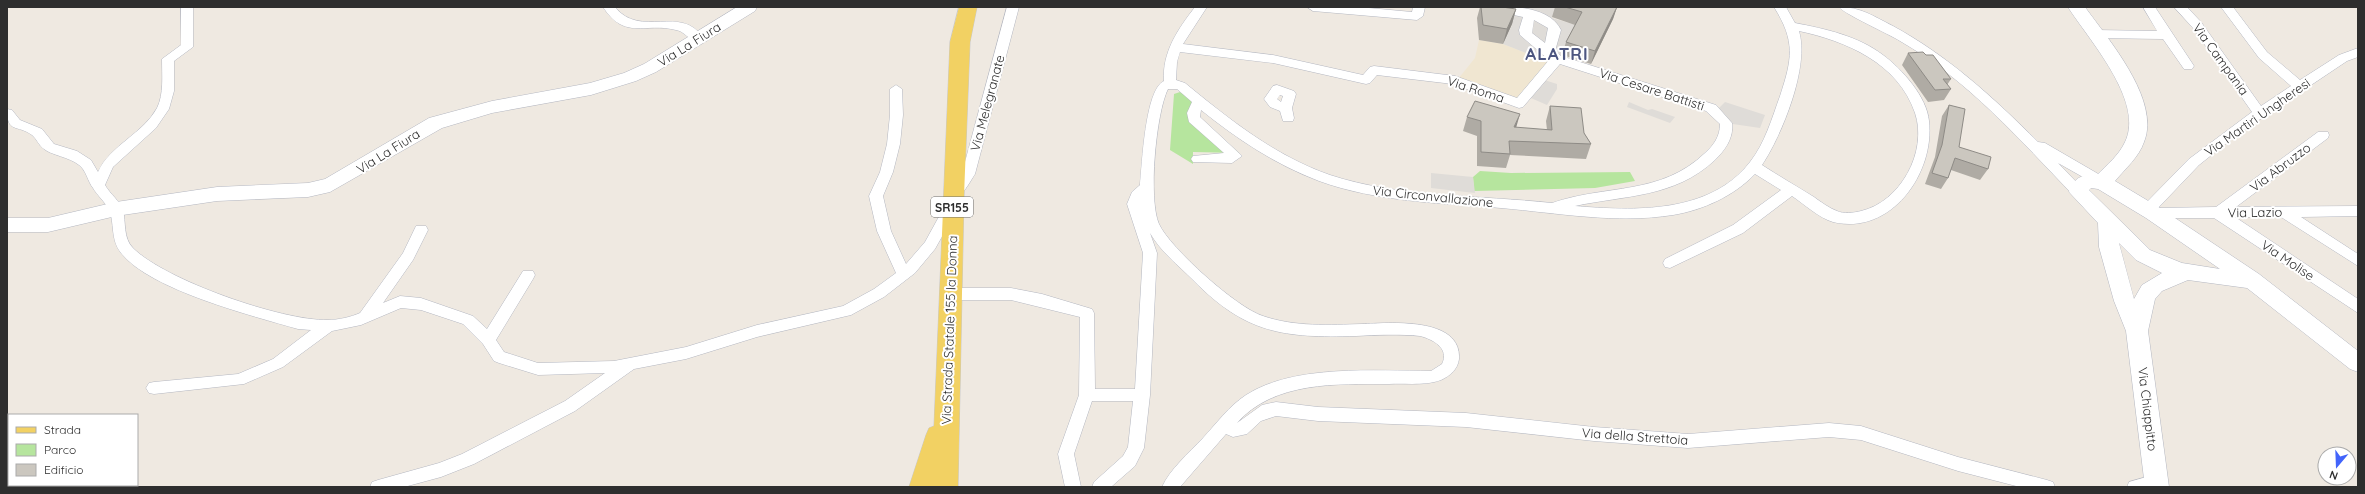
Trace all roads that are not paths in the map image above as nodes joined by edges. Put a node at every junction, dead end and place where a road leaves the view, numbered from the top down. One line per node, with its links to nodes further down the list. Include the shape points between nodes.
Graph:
1 (187, 7): 37 (street, via 187,47 168,59 168,91 164,109 151,125 108,164)
2 (609, 7): 21 (street, via 622,22 642,26 681,26)
3 (748, 7): 21 (main road, Via La Fiura)
4 (968, 7): 41 (main road, Via Strada Statale 155 la Donna / SR155, via 960,42)
5 (1013, 7): 41 (street, Via Melegranate, via 968,174)
6 (1201, 7): 22 (street)
7 (1313, 7): 15 (street)
8 (1419, 7): 15 (street, via 1417,16)
9 (1780, 7): 18 (street, Via Circonvallazione)
10 (1845, 7): 33 (street, via 1891,30 1949,68)
11 (2076, 7): 19 (main road)
12 (2149, 7): 20 (street)
13 (2180, 7): 30 (street, Via Campania, via 2197,25)
14 (2226, 7): 27 (street, via 2263,55)
15 (1373, 10)
16 (1509, 10): 17 (street)
17 (1538, 13): 24 (street, via 1555,28); 24 (street, Via Cesare Battisti, via 1524,32)
18 (1792, 26): 35 (street, Via Circonvallazione, via 1797,53 1796,64 1772,133); 39 (street, via 1851,41 1879,58 1901,80 1912,97 1919,108 1923,127 1922,144 1912,182 1896,199 1874,213 1856,218 1835,217)
19 (2094, 34): 20 (street); 36 (main road, via 2128,87 2138,117 2135,141 2125,157)
20 (2166, 35): 25 (street)
21 (697, 38): 43 (main road, Via La Fiura, via 650,68 624,79 591,89 486,109 436,123 330,185 308,190 217,194)
22 (1176, 46): 24 (street, Via Roma, via 1273,59 1366,80 1374,70 1455,80 1519,104); 26 (street, via 1168,70)
23 (2358, 52): 27 (street, Via Martiri Ungheresi, via 2343,58)
24 (1553, 55): 42 (street, Via Cesare Battisti, via 1712,108 1726,123 1726,135 1710,158 1675,182)
25 (2188, 66)
26 (1170, 83): 29 (street, Via Circonvallazione, via 1181,86); 38 (street, via 1161,89)
27 (2300, 86): 30 (street, Via Martiri Ungheresi)
28 (896, 89): 55 (street, via 898,108 886,178 876,196 884,231)
29 (1199, 100): 34 (street, via 1193,112 1194,119 1235,156); 42 (street, Via Circonvallazione, via 1253,142 1283,159 1330,179 1393,194 1552,208)
30 (2259, 112): 44 (street, Via Martiri Ungheresi, via 2194,162)
31 (7, 113): 37 (street, via 15,123 37,132 49,147 72,154 86,163)
32 (2323, 135): 47 (street, Via Abruzzo)
33 (2031, 141): 36 (street); 40 (street)
34 (1198, 159)
35 (1755, 167): 39 (street); 42 (street, Via Circonvallazione, via 1731,186 1696,204 1674,210 1641,213)
36 (2102, 182): 40 (main road, via 2087,181); 44 (main road)
37 (98, 186): 43 (street)
38 (1146, 187): 68 (street, via 1137,196 1134,204 1150,253); 69 (street, via 1148,216 1162,242 1221,299 1246,316 1260,322 1295,328 1394,329 1431,333 1449,346 1452,356 1450,365 1443,373 1431,377 1330,380 1297,384 1256,397 1245,404)
39 (1791, 190): 53 (street, via 1738,229)
40 (2079, 192): 48 (main road)
41 (952, 201): 55 (street, Via Melegranate, via 927,249); 58 (main road, Via Strada Statale 155 la Donna / SR155)
42 (1581, 205)
43 (116, 209): 49 (main road, Via La Fiura, via 48,225); 61 (street, via 119,235 126,250 161,275 196,292 252,311 298,323)
44 (2150, 211): 47 (street, Via Lazio); 51 (main road)
45 (2358, 211): 46 (street, Via Lazio)
46 (2284, 212): 47 (street, Via Lazio); 52 (street)
47 (2218, 213): 59 (street, Via Molise)
48 (2108, 222): 54 (main road, via 2143,255 2164,267); 62 (main road, via 2109,247 2124,301)
49 (7, 226)
50 (421, 230): 60 (street, via 408,256)
51 (2206, 248): 54 (main road, via 2201,264); 57 (main road)
52 (2358, 261)
53 (1670, 263)
54 (2187, 272): 57 (main road); 62 (main road, via 2168,278 2147,290)
55 (904, 274): 65 (street, Via Melegranate, via 846,311 756,331 686,352)
56 (528, 275): 63 (street)
57 (2252, 280): 64 (main road)
58 (949, 294): 67 (street, via 1011,294 1087,313); 70 (main road, Via Strada Statale 155 la Donna / SR155, via 946,407)
59 (2358, 307)
60 (366, 316): 61 (street, via 356,321); 63 (street, via 400,302 421,304 468,320)
61 (328, 326): 66 (street, via 278,363 239,380)
62 (2137, 331): 71 (main road, Via Chiappitto)
63 (488, 340): 65 (street, via 498,357 538,369)
64 (2358, 363)
65 (630, 365): 72 (street, via 570,406 468,460)
66 (154, 388)
67 (1087, 395): 68 (street); 74 (street, via 1066,454)
68 (1142, 395): 75 (street, via 1136,448 1129,461)
69 (1225, 425): 76 (street); 77 (street, Via della Strettoia, via 1233,430 1242,429 1256,416 1276,409 1318,414 1466,420 1688,441 1829,430 1861,433 1958,464)
70 (941, 471): 73 (main road, Via Strada Statale 155 la Donna)
71 (2149, 485)
72 (378, 487)
73 (922, 487)
74 (1073, 487)
75 (1100, 487)
76 (1170, 487)
77 (2047, 487)

